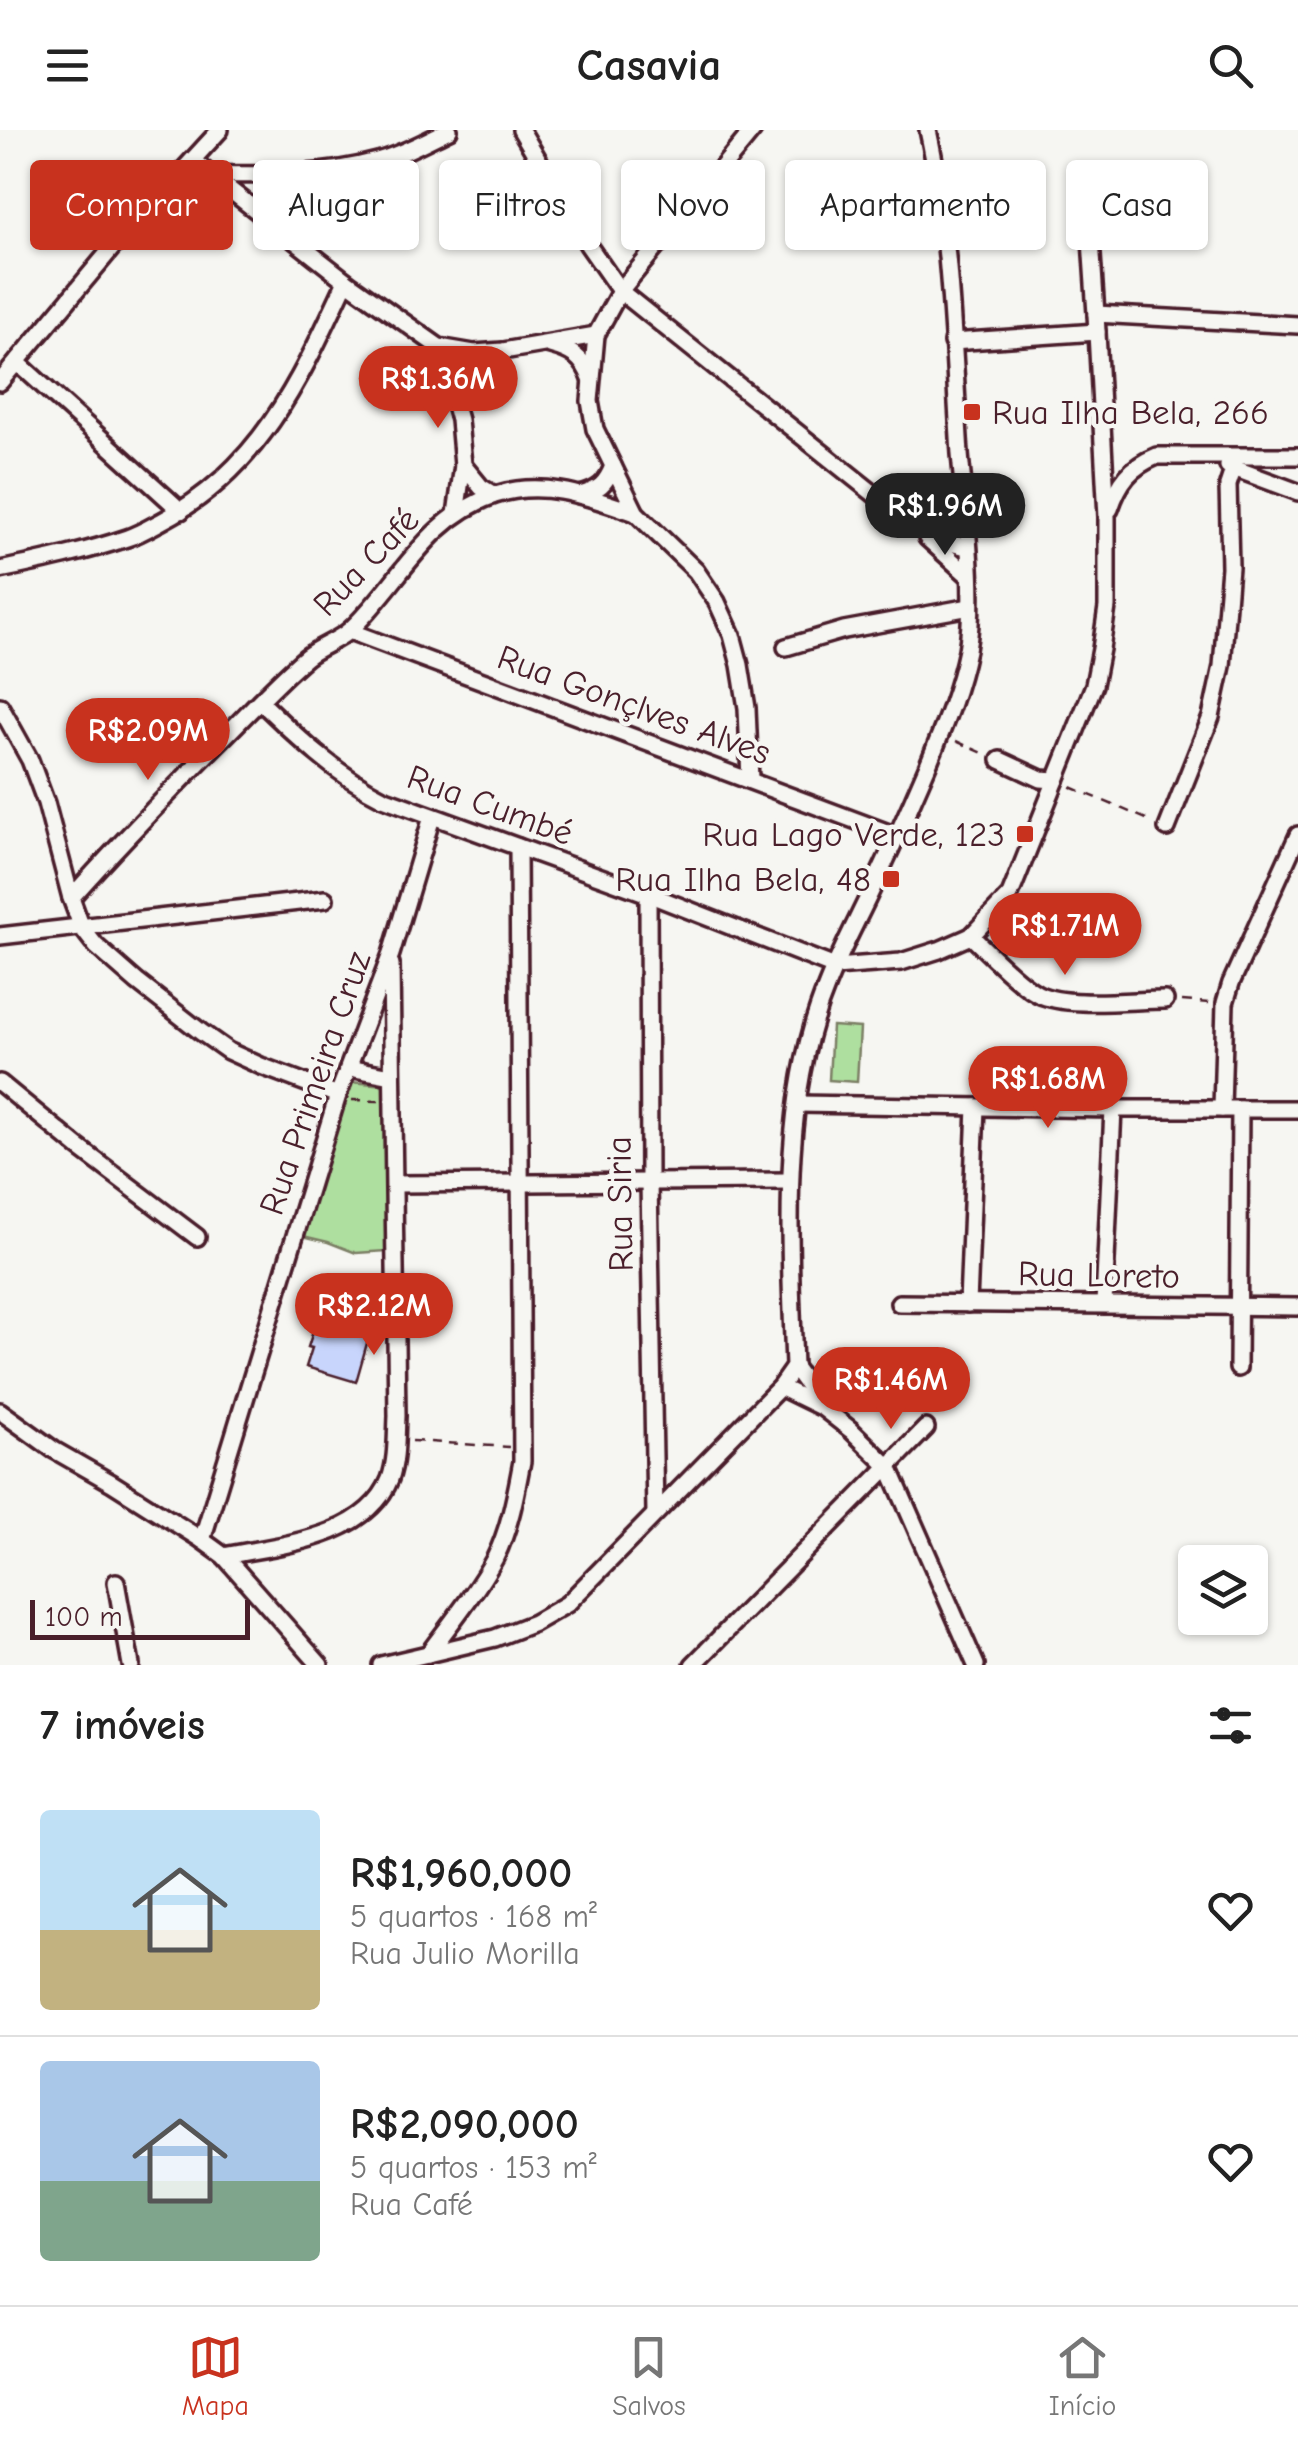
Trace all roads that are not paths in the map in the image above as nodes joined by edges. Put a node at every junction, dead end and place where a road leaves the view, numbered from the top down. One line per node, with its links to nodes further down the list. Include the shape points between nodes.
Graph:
1 (220, 130): 6 (street)
2 (449, 130): 7 (street, via 380,160 327,172)
3 (521, 130): 12 (street)
4 (754, 130): 12 (street)
5 (928, 130): 17 (street, via 943,210)
6 (194, 160)
7 (233, 175)
8 (233, 192): 11 (street)
9 (110, 250): 21 (street)
10 (1092, 250): 13 (street)
11 (346, 281): 19 (street); 33 (street, via 286,401 256,444 220,483)
12 (620, 291): 16 (street); 37 (street)
13 (1096, 314): 14 (street); 15 (street)
14 (1298, 325)
15 (1097, 332): 17 (street); 36 (street)
16 (596, 336): 18 (street); 24 (street)
17 (952, 342): 38 (street)
18 (545, 344): 20 (street); 24 (street, via 576,354)
19 (439, 347): 20 (street); 23 (street, Rua Café)
20 (474, 353): 23 (street)
21 (17, 362): 22 (street); 33 (street)
22 (0, 382)
23 (450, 383): 27 (street, Rua Café)
24 (592, 383): 28 (street, via 595,429)
25 (1298, 456): 26 (street)
26 (1195, 457): 29 (street); 36 (street, via 1141,462 1116,490)
27 (463, 465): 32 (street); 35 (street, Rua Café)
28 (613, 466): 31 (street, via 601,487); 34 (street)
29 (1234, 467): 30 (street); 50 (street, via 1222,666 1212,717)
30 (1298, 492)
31 (580, 494): 32 (street, via 529,488); 34 (street)
32 (494, 496): 35 (street)
33 (181, 511): 39 (street, via 131,537)
34 (636, 513): 47 (street, via 696,571 732,634 747,708)
35 (456, 514): 42 (street, Rua Café, via 416,550)
36 (1107, 517): 48 (street, via 1102,649)
37 (913, 526): 38 (street); 40 (street)
38 (967, 546): 40 (street)
39 (0, 570)
40 (968, 576): 41 (street)
41 (970, 607): 43 (street); 52 (street, via 958,688)
42 (349, 632): 44 (street, Rua Café, via 309,654); 47 (street, Rua Gonçlves Alves)
43 (786, 647)
44 (260, 701): 49 (street, Rua Cumbé, via 354,784); 55 (street, Rua Café)
45 (0, 706): 55 (street, via 46,803)
46 (1000, 760): 48 (street)
47 (750, 780): 52 (street, Rua Gonçlves Alves)
48 (1056, 780): 59 (street, via 1010,895)
49 (432, 817): 53 (street, Rua Cumbé); 60 (street, Rua Primeira Cruz)
50 (1167, 828)
51 (1298, 835): 70 (street, via 1225,1003)
52 (898, 836): 61 (street)
53 (518, 847): 54 (street, Rua Cumbé); 74 (street)
54 (648, 894): 61 (street, Rua Cumbé); 75 (street, Rua Siria)
55 (71, 898): 57 (street)
56 (325, 899): 57 (street)
57 (82, 928): 58 (street); 66 (street, via 137,982 228,1051)
58 (0, 936)
59 (971, 936): 61 (street, via 902,962); 62 (street, via 1033,992 1049,998)
60 (392, 954): 63 (street, Rua Primeira Cruz); 65 (street)
61 (835, 967): 67 (street, via 810,1040)
62 (1165, 1000)
63 (349, 1068): 65 (street); 66 (street, Rua Primeira Cruz)
64 (0, 1083): 77 (street)
65 (392, 1084): 76 (street)
66 (338, 1095): 91 (street, Rua Primeira Cruz)
67 (798, 1104): 68 (street); 73 (street)
68 (976, 1107): 69 (street); 79 (street)
69 (1113, 1109): 70 (street); 80 (street)
70 (1222, 1109): 71 (street)
71 (1240, 1109): 72 (street); 81 (street)
72 (1298, 1109)
73 (790, 1181): 75 (street); 83 (street)
74 (520, 1182): 75 (street); 76 (street); 94 (street, via 522,1448 512,1511 496,1555)
75 (649, 1182): 90 (street, Rua Siria)
76 (396, 1184): 92 (street, via 390,1479 366,1511 334,1531)
77 (197, 1236)
78 (900, 1303): 79 (street, Rua Loreto)
79 (968, 1304): 80 (street, Rua Loreto)
80 (1104, 1304): 81 (street, Rua Loreto)
81 (1238, 1306): 82 (street, Rua Loreto); 84 (street)
82 (1298, 1307)
83 (794, 1367): 85 (street); 86 (street)
84 (1238, 1368)
85 (780, 1387): 86 (street); 90 (street)
86 (823, 1408): 89 (street)
87 (0, 1410): 91 (street)
88 (926, 1428): 89 (street)
89 (889, 1467): 98 (street); 99 (street)
90 (655, 1513): 94 (street, via 568,1604 495,1638)
91 (202, 1540): 92 (street)
92 (224, 1556): 96 (street)
93 (116, 1582): 95 (street)
94 (428, 1654): 97 (street)
95 (131, 1665)
96 (320, 1665)
97 (381, 1665)
98 (693, 1665)
99 (976, 1665)

